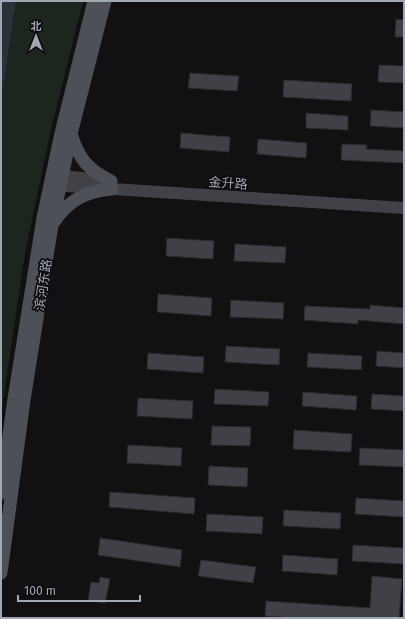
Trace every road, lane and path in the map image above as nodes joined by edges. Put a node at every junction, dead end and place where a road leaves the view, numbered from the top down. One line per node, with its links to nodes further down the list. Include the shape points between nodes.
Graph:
1 (94, 1): 4 (main road, 滨河东路, via 61,133)
2 (105, 1): 3 (main road, 滨河东路)
3 (71, 134): 4 (main road, 滨河东路); 5 (main road, via 81,158 89,168)
4 (56, 180): 5 (main road, 金升路); 8 (main road, 滨河东路); 9 (main road, 滨河东路, via 43,218)
5 (111, 185): 6 (main road, 金升路); 7 (main road, 金升路); 8 (main road, via 77,199 59,214)
6 (404, 200)
7 (404, 208)
8 (52, 225): 10 (main road, 滨河东路, via 24,400)
9 (1, 493)
10 (1, 573)

